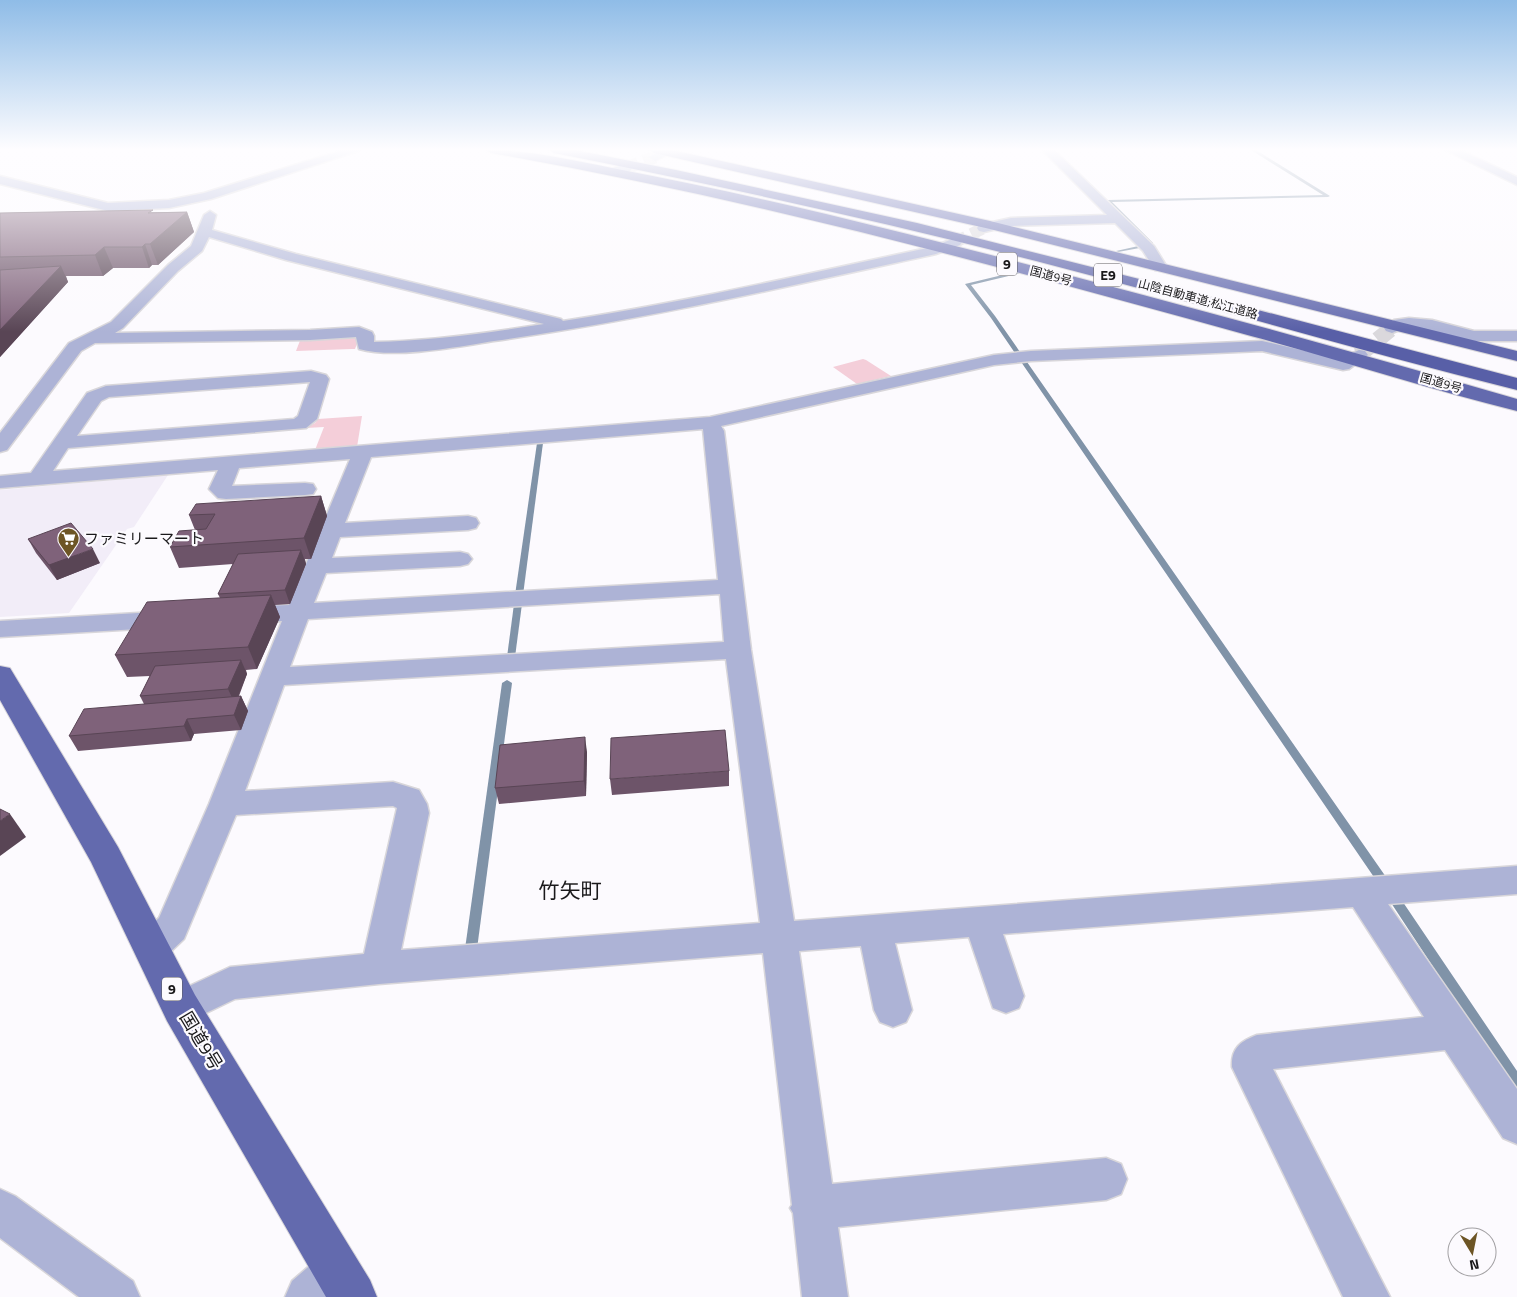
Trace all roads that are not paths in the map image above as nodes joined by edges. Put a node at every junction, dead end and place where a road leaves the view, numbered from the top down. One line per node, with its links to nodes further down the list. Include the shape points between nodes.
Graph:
1 (212, 211): 9 (street)
2 (802, 211): 10 (highway, 国道9号 / 9)
3 (840, 211): 19 (highway, 山陰自動車道;松江道路 / E9, via 1126,280)
4 (880, 211): 18 (highway, 山陰自動車道;松江道路 / E9, via 1132,271)
5 (918, 211): 8 (highway, 9)
6 (1109, 211): 7 (street)
7 (1118, 219): 8 (street, via 1011,222); 11 (street, via 1150,249)
8 (987, 226): 11 (highway, 9)
9 (205, 232): 12 (street, via 291,257); 15 (street, via 196,248 117,325)
10 (950, 244): 12 (street, via 936,250); 17 (highway, 国道9号 / 9)
11 (1160, 267): 13 (highway, 9)
12 (569, 326): 15 (street, via 406,347 368,346 364,343 365,334 359,332)
13 (1394, 327): 14 (street, via 1399,323 1413,322 1476,336); 16 (highway, 9)
14 (1517, 336)
15 (94, 338): 23 (street, via 75,348)
16 (1517, 356)
17 (1357, 357): 20 (highway, 国道9号 / 9); 21 (street, via 1347,364 1337,365 1262,346 1031,356 994,360)
18 (1517, 372)
19 (1517, 384)
20 (1517, 404)
21 (710, 422): 24 (street); 33 (street, via 714,431)
22 (62, 442): 22 (street, via 94,397 106,392 311,376 320,378 307,419 299,424); 26 (street)
23 (0, 446)
24 (363, 453): 25 (street); 30 (street)
25 (231, 464): 26 (street); 28 (street, via 220,489 226,493)
26 (36, 479): 27 (street)
27 (0, 482)
28 (305, 489)
29 (468, 523): 30 (street)
30 (331, 530): 32 (street)
31 (460, 559): 32 (street)
32 (317, 566): 34 (street)
33 (732, 586): 34 (street); 36 (street)
34 (298, 612): 35 (street); 38 (street)
35 (0, 629)
36 (738, 650): 38 (street); 44 (street)
37 (0, 675): 45 (highway, 国道9号 / 9, via 106,857)
38 (273, 677): 39 (street)
39 (225, 804): 45 (street, via 172,928); 46 (street, via 393,794 409,798 413,813)
40 (1517, 880): 41 (street)
41 (1379, 891): 42 (street); 50 (street)
42 (980, 922): 43 (street); 47 (street)
43 (874, 930): 44 (street); 49 (street)
44 (778, 937): 46 (street); 53 (street)
45 (151, 947): 48 (highway, 国道9号 / 9)
46 (379, 968): 48 (street, via 230,983)
47 (1006, 996)
48 (181, 1008): 55 (highway, 国道9号 / 9)
49 (893, 1010)
50 (1455, 1031): 51 (street); 58 (street, via 1267,1051 1251,1058 1257,1078)
51 (1517, 1124)
52 (1106, 1179): 53 (street)
53 (812, 1208): 57 (street)
54 (0, 1211): 56 (street)
55 (333, 1288)
56 (117, 1297)
57 (825, 1297)
58 (1367, 1297)

